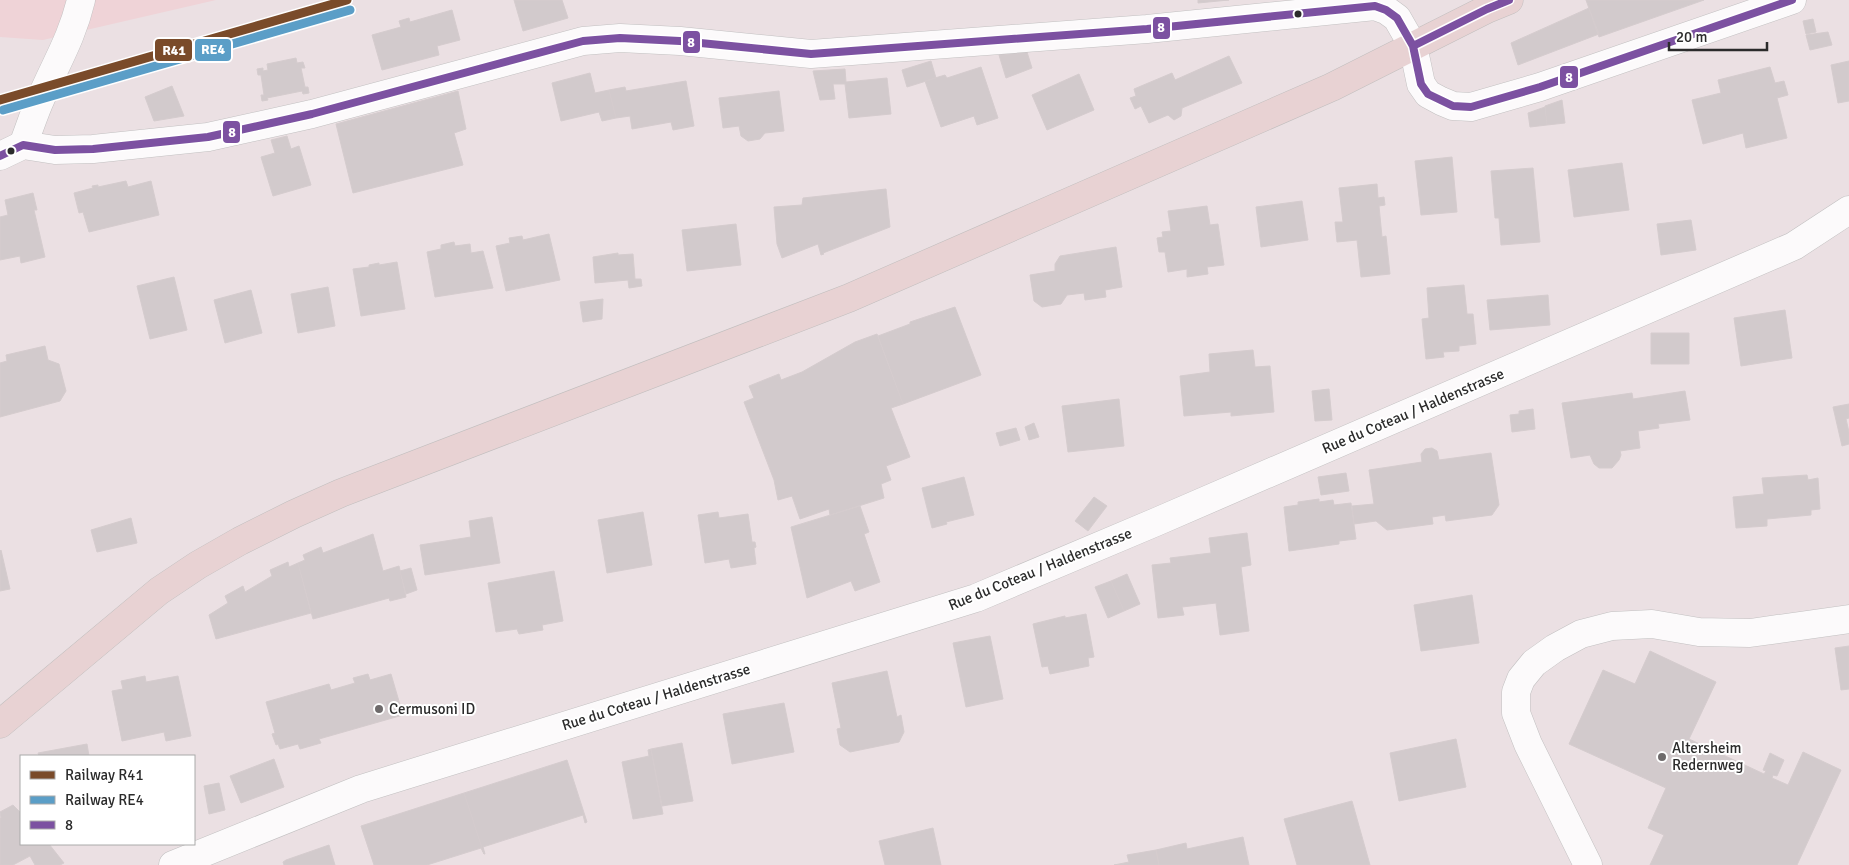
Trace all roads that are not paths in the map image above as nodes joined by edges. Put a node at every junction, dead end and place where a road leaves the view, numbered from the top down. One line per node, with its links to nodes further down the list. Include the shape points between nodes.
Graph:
1 (80, 0): 5 (street, via 62,56)
2 (1508, 0): 4 (main road)
3 (1792, 0): 4 (street, via 1540,87 1470,107 1441,102 1428,94 1421,84)
4 (1413, 46): 5 (street, via 1397,18 1375,6 1147,29 811,54 620,38 583,41 312,114 208,137 93,149); 8 (main road, via 1332,87 849,298 294,514 240,541 159,591)
5 (11, 151)
6 (1849, 210): 9 (street, Rue du Coteau / Haldenstrasse, via 1794,246 976,598 361,789)
7 (1849, 619): 10 (street, via 1750,633 1699,632 1652,624 1612,626 1581,634 1534,663 1518,685 1516,713)
8 (0, 724)
9 (173, 865)
10 (1588, 865)

